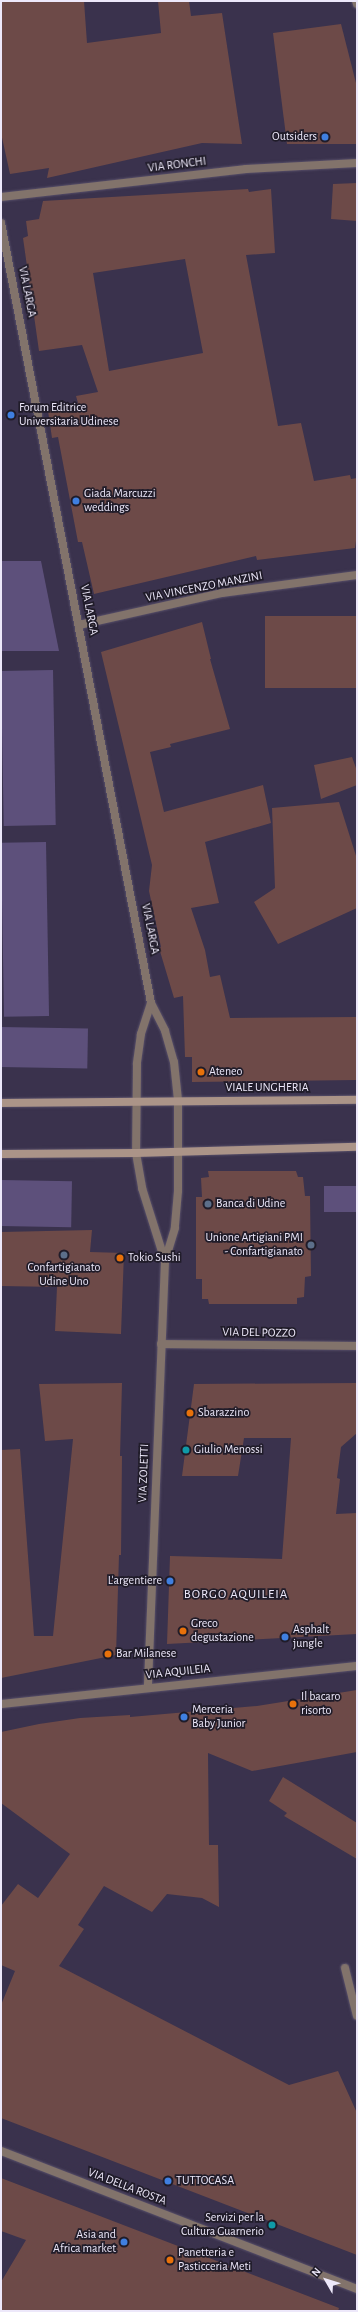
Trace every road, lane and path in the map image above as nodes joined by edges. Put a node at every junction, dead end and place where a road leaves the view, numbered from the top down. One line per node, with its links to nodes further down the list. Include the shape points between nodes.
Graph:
1 (356, 1): 2 (street)
2 (357, 4)
3 (357, 163): 4 (street, VIA RONCHI, via 246,169)
4 (1, 197)
5 (1, 223): 7 (street, VIA LARGA)
6 (357, 575): 7 (street, VIA VINCENZO MANZINI, via 222,593)
7 (80, 625): 8 (street, VIA LARGA)
8 (151, 1003): 10 (street, VIA LARGA, via 141,1034); 11 (street, VIA LARGA, via 166,1030 174,1062)
9 (357, 1100): 11 (street, VIALE UNGHERIA)
10 (135, 1101): 11 (street, VIALE UNGHERIA); 12 (street, VIALE UNGHERIA); 15 (street)
11 (178, 1101): 14 (street)
12 (1, 1103)
13 (357, 1147): 14 (street)
14 (179, 1152): 15 (street); 17 (street, VIA ZOLETTI, via 175,1228)
15 (136, 1153): 16 (street); 17 (street, VIA ZOLETTI, via 142,1188)
16 (1, 1154)
17 (165, 1261): 18 (street, VIA ZOLETTI)
18 (161, 1344): 19 (street, VIA DEL POZZO); 21 (street, VIA ZOLETTI)
19 (357, 1346)
20 (357, 1666): 21 (street, VIA AQUILEIA)
21 (148, 1687): 22 (street, VIA AQUILEIA)
22 (1, 1704)
23 (345, 1968): 24 (street)
24 (357, 2016)
25 (1, 2151): 26 (street, VIA DELLA ROSTA)
26 (357, 2289)

